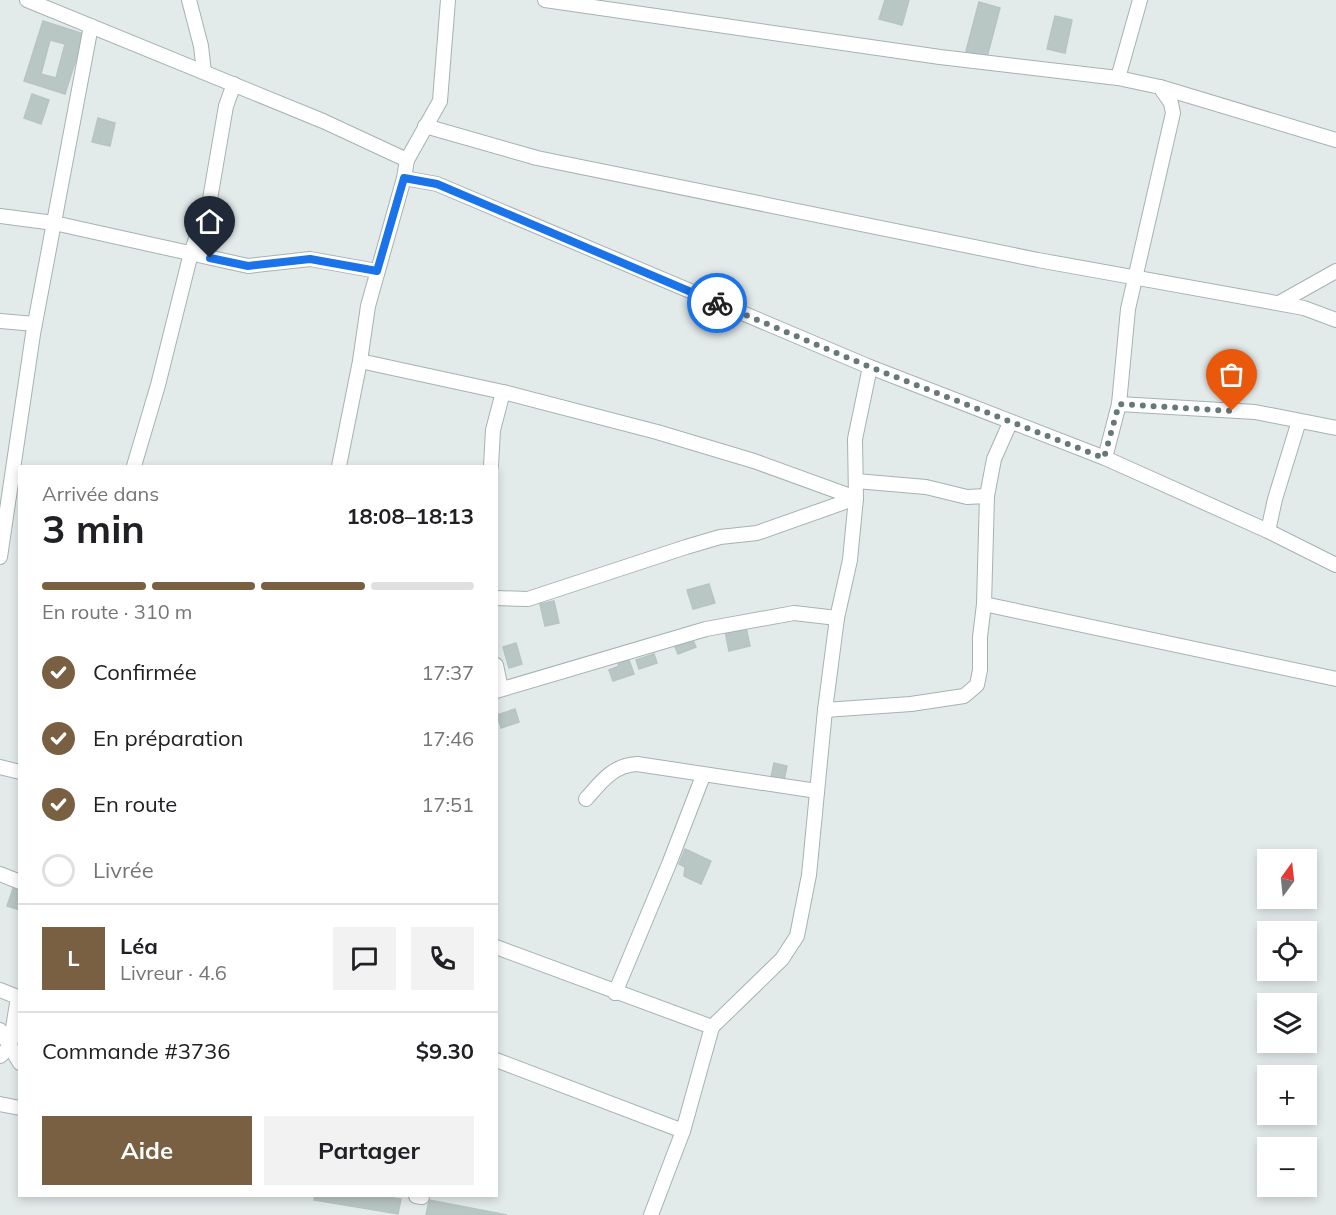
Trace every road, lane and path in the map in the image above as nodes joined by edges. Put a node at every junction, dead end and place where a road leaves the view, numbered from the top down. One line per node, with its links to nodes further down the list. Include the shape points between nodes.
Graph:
1 (27, 0): 6 (street)
2 (189, 0): 7 (street)
3 (448, 0): 11 (street, via 440,101)
4 (545, 0): 8 (street, via 940,57)
5 (1140, 0): 8 (street)
6 (91, 26): 7 (street); 16 (street)
7 (204, 72): 9 (street)
8 (1118, 78): 10 (street)
9 (234, 84): 13 (street); 17 (street, via 226,106 210,199)
10 (1160, 87): 12 (street); 20 (street, via 1173,113)
11 (425, 126): 13 (street); 20 (street, via 537,158)
12 (1336, 140)
13 (406, 160): 14 (street)
14 (404, 178): 18 (street); 26 (street, via 437,184)
15 (0, 216): 16 (street)
16 (54, 223): 17 (street); 24 (street)
17 (191, 253): 18 (street, via 248,266 310,259); 33 (street)
18 (377, 271): 25 (street)
19 (1336, 271): 21 (street)
20 (1137, 277): 21 (street); 28 (street, via 1128,309)
21 (1279, 303): 22 (street)
22 (1336, 320)
23 (0, 321): 24 (street)
24 (35, 324): 40 (street)
25 (360, 361): 27 (street); 34 (street)
26 (870, 367): 30 (street); 36 (street, via 855,440)
27 (503, 392): 35 (street, via 493,430); 38 (street, via 754,461)
28 (1119, 404): 29 (street, via 1255,412); 32 (street)
29 (1299, 421): 31 (street); 39 (street)
30 (1010, 423): 32 (street); 37 (street, via 994,459)
31 (1336, 428)
32 (1104, 458): 39 (street)
33 (134, 465)
34 (339, 465)
35 (491, 465)
36 (856, 481): 37 (street, via 926,487 967,497); 38 (street)
37 (987, 496): 43 (street)
38 (856, 498): 42 (street, via 757,533 720,537 528,598); 44 (street, via 850,560)
39 (1268, 531): 41 (street)
40 (0, 557)
41 (1336, 565)
42 (498, 598)
43 (984, 604): 45 (street); 47 (street, via 977,685 964,696)
44 (837, 618): 46 (street, via 794,613 706,628); 47 (street)
45 (1336, 679)
46 (499, 690)
47 (825, 710): 51 (street)
48 (0, 766): 49 (street)
49 (18, 771)
50 (703, 776): 51 (street, via 713,774); 52 (street, via 624,765); 57 (street)
51 (817, 791): 60 (street, via 797,936 782,959)
52 (586, 799)
53 (0, 874): 54 (street)
54 (18, 881)
55 (498, 948): 57 (street)
56 (0, 990): 58 (street)
57 (615, 993): 60 (street)
58 (18, 997)
59 (18, 1001): 62 (street)
60 (712, 1027): 67 (street)
61 (0, 1030): 62 (street)
62 (7, 1049): 63 (street)
63 (18, 1061)
64 (498, 1061): 67 (street)
65 (0, 1104): 66 (street)
66 (18, 1108)
67 (683, 1131): 68 (street)
68 (651, 1215)

